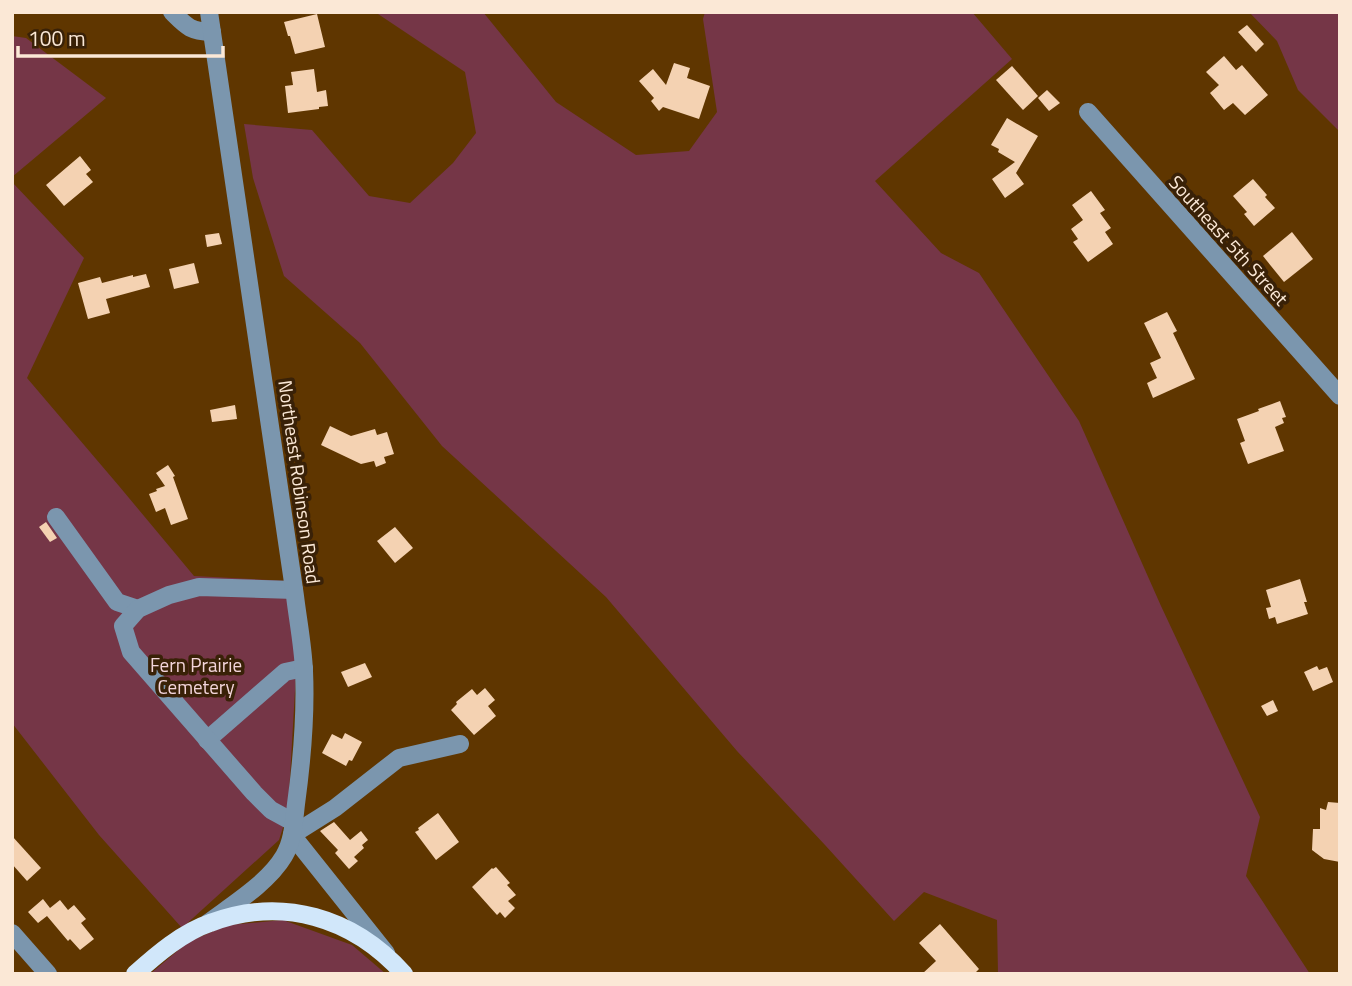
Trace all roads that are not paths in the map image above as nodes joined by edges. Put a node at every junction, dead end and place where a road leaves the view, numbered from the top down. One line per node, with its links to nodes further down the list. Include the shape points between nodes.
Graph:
1 (172, 12): 3 (street, via 186,27)
2 (209, 12): 3 (street, Northeast Robinson Road)
3 (212, 32): 7 (street, Northeast Robinson Road)
4 (1088, 112): 5 (street, Southeast 5th Street)
5 (1340, 396)
6 (56, 517): 8 (street)
7 (295, 590): 9 (street, via 199,587); 11 (street, Northeast Robinson Road)
8 (117, 602): 9 (street); 10 (street)
9 (138, 609): 10 (street)
10 (123, 626): 12 (street, via 131,652)
11 (304, 668): 12 (street, via 285,672); 14 (street, Northeast Robinson Road, via 301,770)
12 (208, 740): 14 (street)
13 (460, 744): 14 (street, via 399,758 335,808)
14 (293, 829): 15 (street, Northeast Robinson Road, via 285,855 274,870); 16 (street)
15 (208, 923): 16 (main road, via 254,911 286,911); 20 (main road, via 173,943)
16 (355, 925): 18 (main road)
17 (12, 933): 19 (street)
18 (398, 967)
19 (48, 974)
20 (135, 974)

